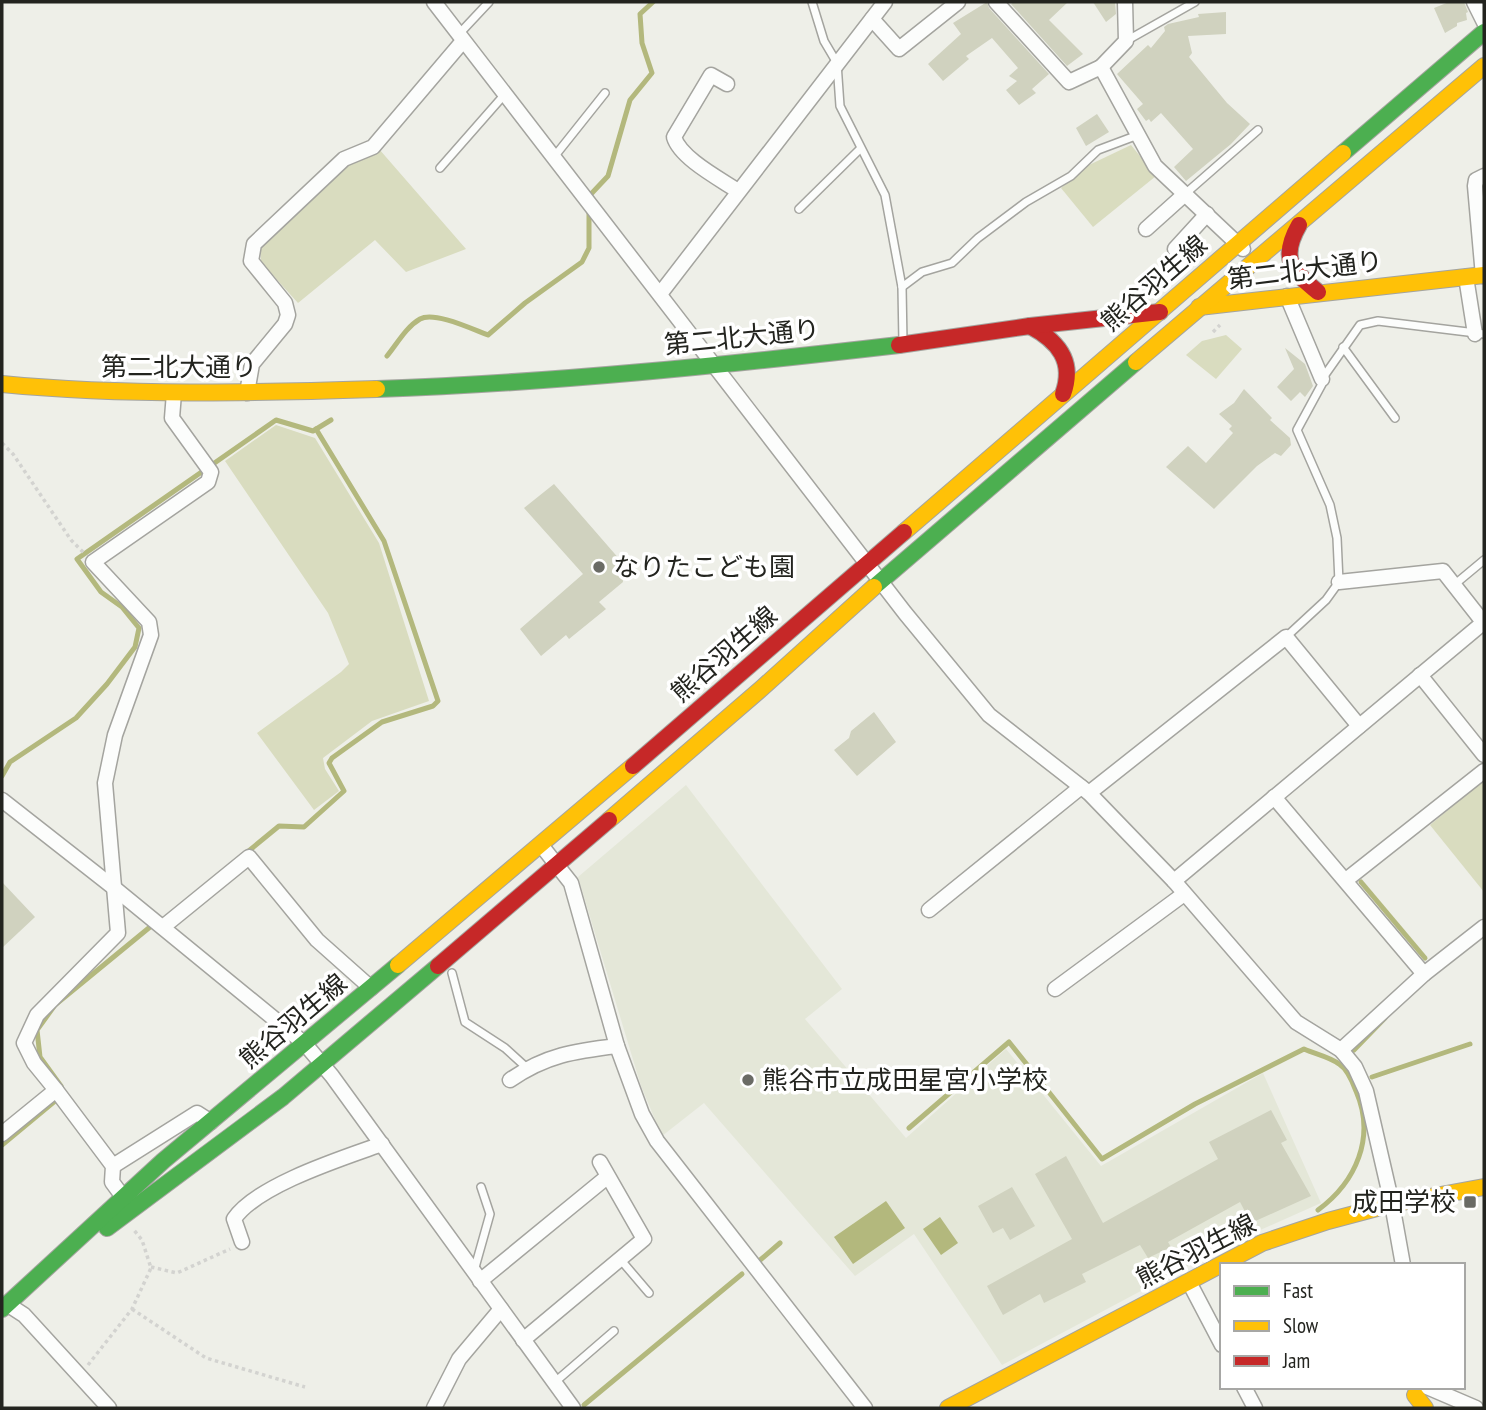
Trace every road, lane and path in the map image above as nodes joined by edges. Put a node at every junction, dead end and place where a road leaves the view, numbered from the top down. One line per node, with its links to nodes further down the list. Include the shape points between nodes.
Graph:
1 (434, 2): 13 (street)
2 (489, 2): 13 (lane)
3 (811, 2): 15 (lane)
4 (885, 2): 10 (street)
5 (958, 2): 10 (street, via 899,49)
6 (996, 2): 16 (street, via 1069,82)
7 (1125, 2): 14 (street)
8 (1195, 2): 14 (lane)
9 (1474, 2): 11 (street)
10 (872, 19): 15 (street)
11 (1484, 23)
12 (1484, 32): 33 (main road, 熊谷羽生線)
13 (461, 38): 20 (street); 55 (street, via 373,147 344,159 254,244 251,261 285,303 288,314 252,364)
14 (1126, 41): 16 (street)
15 (837, 63): 23 (lane, via 840,106); 27 (street)
16 (1101, 66): 22 (street)
17 (1484, 66): 31 (main road, 熊谷羽生線)
18 (727, 84): 27 (street, via 711,75 674,137 686,155)
19 (605, 93): 24 (lane)
20 (505, 94): 24 (street); 25 (lane)
21 (1258, 130): 28 (lane)
22 (1138, 135): 28 (street, via 1155,166); 39 (lane, via 1098,150 1071,176 978,237 952,263 922,272)
23 (860, 149): 29 (lane); 39 (lane, via 885,195)
24 (554, 157): 41 (street)
25 (440, 168)
26 (1484, 176): 38 (street, via 1475,186)
27 (738, 191): 41 (street)
28 (1185, 194): 30 (street); 32 (street)
29 (799, 209)
30 (1207, 214): 33 (street); 34 (street)
31 (1302, 220): 35 (main road, 熊谷羽生線); 40 (main road, via 1289,240 1289,256 1295,272)
32 (1146, 229)
33 (1238, 243): 35 (street); 44 (main road, 熊谷羽生線)
34 (1175, 249)
35 (1253, 261): 43 (main road, 熊谷羽生線)
36 (1329, 267): 37 (path)
37 (1314, 268)
38 (1478, 276): 40 (main road, 第二北大通り); 48 (street)
39 (902, 287): 49 (lane)
40 (1318, 292): 42 (main road, 第二北大通り)
41 (660, 293): 51 (street)
42 (1287, 296): 43 (main road, 第二北大通り); 52 (street)
43 (1200, 307): 44 (main road, 第二北大通り); 62 (main road, 熊谷羽生線)
44 (1158, 312): 46 (main road, 第二北大通り); 56 (main road, 熊谷羽生線)
45 (1220, 325): 47 (path)
46 (1030, 326): 49 (main road, 第二北大通り); 56 (main road, via 1054,341 1067,365 1069,377)
47 (1213, 332)
48 (1479, 334): 50 (lane, via 1378,321 1360,325)
49 (903, 345): 51 (main road, 第二北大通り)
50 (1343, 347): 52 (lane); 57 (lane)
51 (714, 366): 55 (main road, 第二北大通り, via 484,385); 61 (street)
52 (1322, 379): 63 (lane, via 1297,430 1330,505)
53 (2, 384): 54 (main road, 第二北大通り)
54 (174, 393): 55 (main road, 第二北大通り); 78 (street, via 173,418 208,467 208,482 93,562 149,622 151,635 115,735 105,783)
55 (247, 393)
56 (1063, 394): 61 (main road, 熊谷羽生線)
57 (1395, 418)
58 (2, 443): 59 (path)
59 (76, 545)
60 (1484, 560): 64 (lane)
61 (867, 563): 62 (street); 74 (main road, 熊谷羽生線)
62 (881, 581): 71 (street, via 989,715); 75 (main road, 熊谷羽生線)
63 (1339, 582): 64 (street, via 1443,571); 66 (lane)
64 (1454, 585): 65 (street)
65 (1484, 622): 67 (street)
66 (1286, 637): 68 (street); 71 (street)
67 (1420, 676): 68 (street); 69 (street)
68 (1359, 726): 72 (street)
69 (1484, 755)
70 (1484, 771): 76 (street)
71 (1085, 790): 77 (street); 80 (street)
72 (1274, 797): 76 (street); 77 (street)
73 (2, 800): 78 (street)
74 (541, 845): 75 (street); 85 (main road, 熊谷羽生線)
75 (558, 864): 88 (street, via 571,883); 90 (main road, 熊谷羽生線)
76 (1346, 880): 84 (street)
77 (1174, 881): 79 (street)
78 (113, 887): 81 (street); 93 (street, via 118,933 37,1015 24,1043)
79 (1184, 894): 86 (street); 89 (street, via 1296,1022)
80 (929, 910)
81 (163, 927): 85 (street, via 249,857 317,940); 87 (street)
82 (1484, 927): 84 (street)
83 (452, 973): 91 (lane, via 465,1022)
84 (1424, 974): 89 (street)
85 (371, 988): 87 (main road, 熊谷羽生線)
86 (1055, 989)
87 (305, 1044): 90 (street); 94 (main road, 熊谷羽生線)
88 (617, 1046): 91 (street, via 570,1051); 129 (street, via 657,1141)
89 (1341, 1050): 103 (street, via 1366,1091)
90 (322, 1064): 96 (street); 104 (main road, 熊谷羽生線)
91 (527, 1068): 92 (street)
92 (510, 1080)
93 (55, 1090): 95 (street); 98 (street)
94 (211, 1122): 98 (street, via 197,1113); 102 (main road, 熊谷羽生線)
95 (2, 1134)
96 (382, 1144): 105 (street, via 289,1181 249,1203 234,1219); 111 (street)
97 (600, 1162): 99 (street)
98 (113, 1166): 102 (street, via 112,1182)
99 (607, 1177): 106 (street, via 644,1239); 111 (street)
100 (481, 1187): 111 (lane, via 490,1214)
101 (1484, 1187): 103 (main road, 熊谷羽生線)
102 (123, 1197): 113 (main road, 熊谷羽生線)
103 (1392, 1205): 107 (main road, 熊谷羽生線, via 1262,1243); 108 (street)
104 (123, 1217): 110 (path, via 142,1240); 113 (main road, 熊谷羽生線)
105 (242, 1242): 110 (path, via 177,1273)
106 (620, 1259): 114 (lane); 119 (street)
107 (1225, 1263)
108 (1403, 1263)
109 (1220, 1265): 112 (main road, 熊谷羽生線)
110 (150, 1267): 116 (path)
111 (477, 1277): 117 (street)
112 (1189, 1282): 120 (street); 130 (main road, 熊谷羽生線)
113 (29, 1285): 115 (main road, 熊谷羽生線)
114 (649, 1293)
115 (3, 1304): 121 (street, via 24,1315)
116 (132, 1309): 121 (path); 123 (path, via 206,1358)
117 (501, 1309): 119 (street); 127 (street, via 459,1359)
118 (614, 1331): 122 (lane)
119 (523, 1340): 122 (street)
120 (1220, 1341)
121 (80, 1375): 126 (street)
122 (554, 1383): 128 (street)
123 (305, 1387)
124 (1245, 1389): 131 (street)
125 (1417, 1394): 132 (main road); 133 (street)
126 (109, 1408)
127 (434, 1408)
128 (572, 1408)
129 (865, 1408)
130 (948, 1408)
131 (1255, 1408)
132 (1425, 1408)
133 (1476, 1408)

